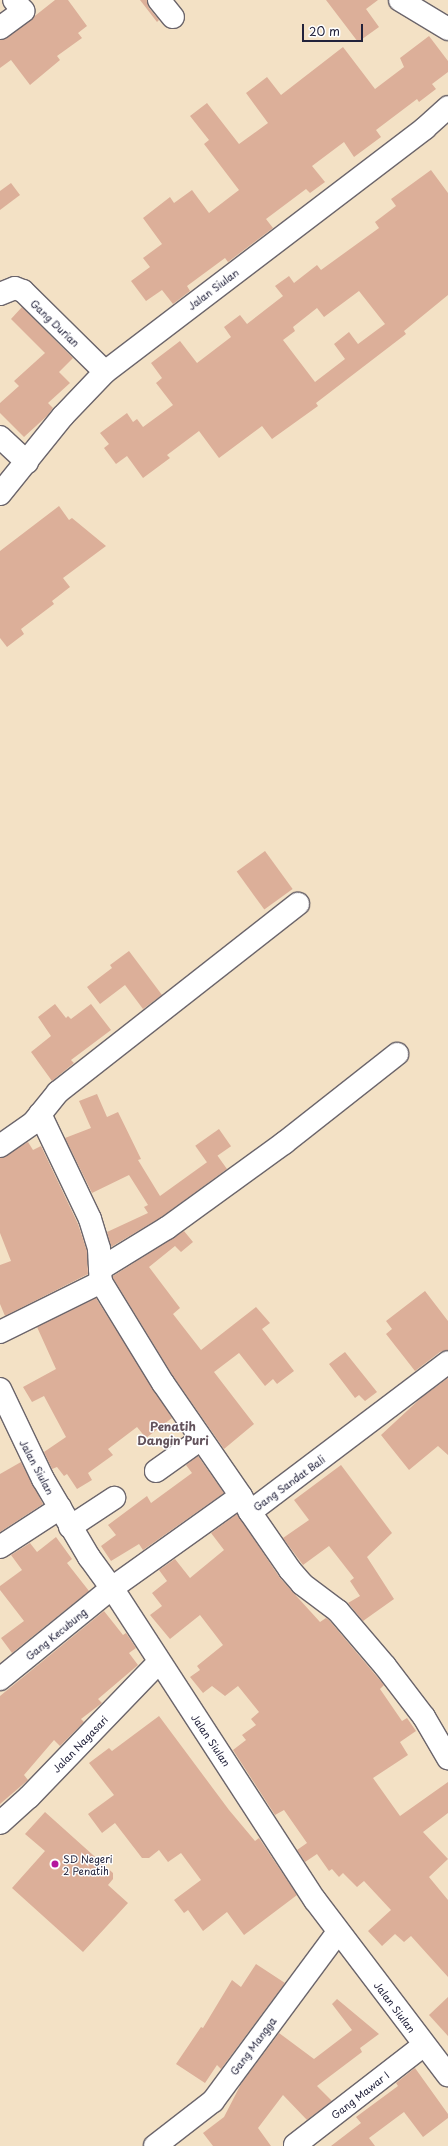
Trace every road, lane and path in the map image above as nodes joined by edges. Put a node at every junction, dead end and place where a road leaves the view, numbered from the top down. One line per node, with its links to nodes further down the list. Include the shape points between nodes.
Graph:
1 (159, 0): 4 (street)
2 (400, 0): 6 (street)
3 (24, 4): 5 (street)
4 (173, 17)
5 (0, 28)
6 (448, 30)
7 (448, 107): 9 (street, Jalan Siulan, via 425,128)
8 (0, 294): 9 (street, Gang Durian, via 15,288 23,291)
9 (105, 372): 11 (street, Jalan Siulan, via 63,416)
10 (0, 437): 11 (street)
11 (27, 462): 12 (street, Jalan Siulan)
12 (0, 494)
13 (298, 904): 15 (street, via 58,1092)
14 (396, 1054): 17 (street, via 284,1143)
15 (40, 1114): 16 (street, via 33,1123); 17 (street, via 90,1219 99,1249)
16 (0, 1146)
17 (101, 1276): 18 (street); 22 (street, via 163,1383)
18 (0, 1332)
19 (448, 1362): 25 (street, Gang Sandat Bali)
20 (0, 1389): 21 (street, Jalan Siulan)
21 (8, 1428): 26 (street, Jalan Siulan)
22 (201, 1439): 23 (street); 25 (street)
23 (156, 1471)
24 (114, 1498): 27 (street)
25 (246, 1504): 29 (street, Gang Sandat Bali); 32 (street, via 302,1584 338,1611 385,1666 424,1717)
26 (60, 1508): 27 (street, Jalan Siulan); 28 (street)
27 (70, 1527): 29 (street, Jalan Siulan)
28 (0, 1547)
29 (112, 1588): 30 (street, Jalan Siulan); 31 (street, Gang Kecubung)
30 (159, 1662): 33 (street, Jalan Nagasari, via 29,1797); 34 (street, Jalan Siulan)
31 (0, 1679)
32 (448, 1758)
33 (0, 1823)
34 (338, 1932): 35 (street, Jalan Siulan); 38 (street, Gang Mangga, via 213,2101)
35 (424, 2045): 36 (street, Jalan Siulan); 37 (street, Gang Mawar I)
36 (448, 2075)
37 (296, 2145)
38 (154, 2146)

